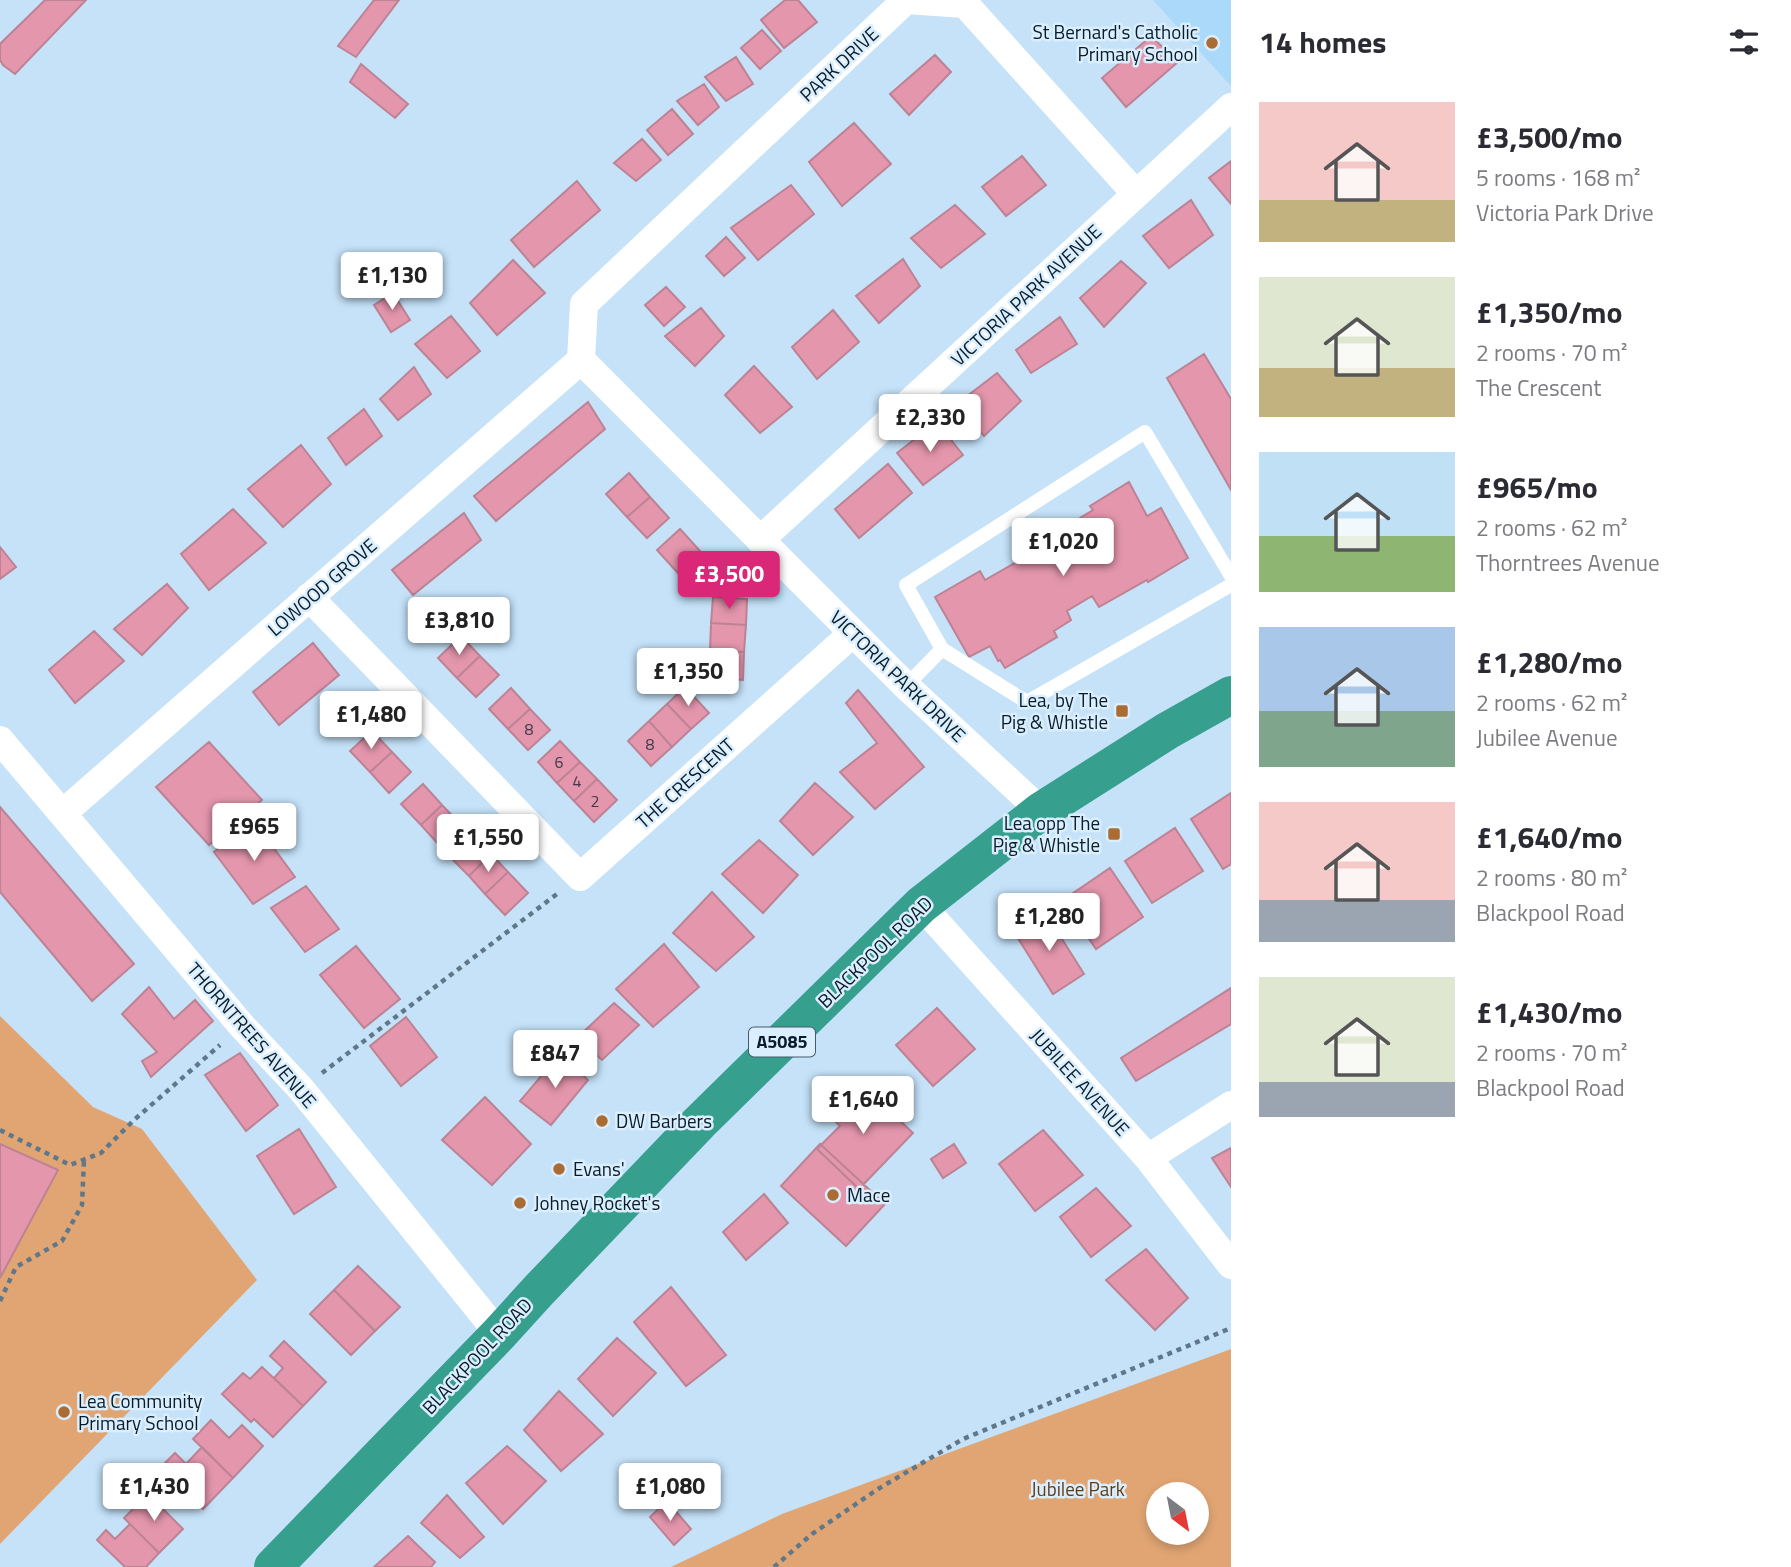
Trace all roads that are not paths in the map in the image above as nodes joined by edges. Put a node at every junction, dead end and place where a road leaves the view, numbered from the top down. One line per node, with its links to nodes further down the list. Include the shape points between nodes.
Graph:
1 (1231, 107): 2 (street, VICTORIA PARK AVENUE)
2 (1136, 194): 3 (street, PARK DRIVE, via 965,4 906,0 584,304); 4 (street, VICTORIA PARK AVENUE)
3 (581, 360): 4 (street, VICTORIA PARK DRIVE); 7 (street, LOWOOD GROVE)
4 (760, 540): 8 (street, VICTORIA PARK DRIVE)
5 (1231, 576): 9 (lane, via 1145,432 905,585)
6 (1231, 585): 9 (lane, via 1027,702)
7 (309, 597): 8 (street, THE CRESCENT, via 580,877); 14 (street, LOWOOD GROVE)
8 (853, 633): 10 (street, VICTORIA PARK DRIVE)
9 (942, 649): 10 (lane)
10 (906, 686): 13 (street, VICTORIA PARK DRIVE)
11 (1231, 695): 13 (highway, BLACKPOOL ROAD / A5085)
12 (0, 740): 14 (street, THORNTREES AVENUE)
13 (1041, 811): 15 (highway, BLACKPOOL ROAD / A5085)
14 (63, 813): 19 (street, THORNTREES AVENUE, via 242,1027 301,1089)
15 (921, 905): 17 (street, JUBILEE AVENUE); 19 (highway, BLACKPOOL ROAD / A5085, via 699,1123)
16 (1231, 1105): 17 (street)
17 (1148, 1158): 18 (street, JUBILEE AVENUE)
18 (1231, 1265)
19 (499, 1334): 20 (highway, BLACKPOOL ROAD / A5085)
20 (273, 1567)

